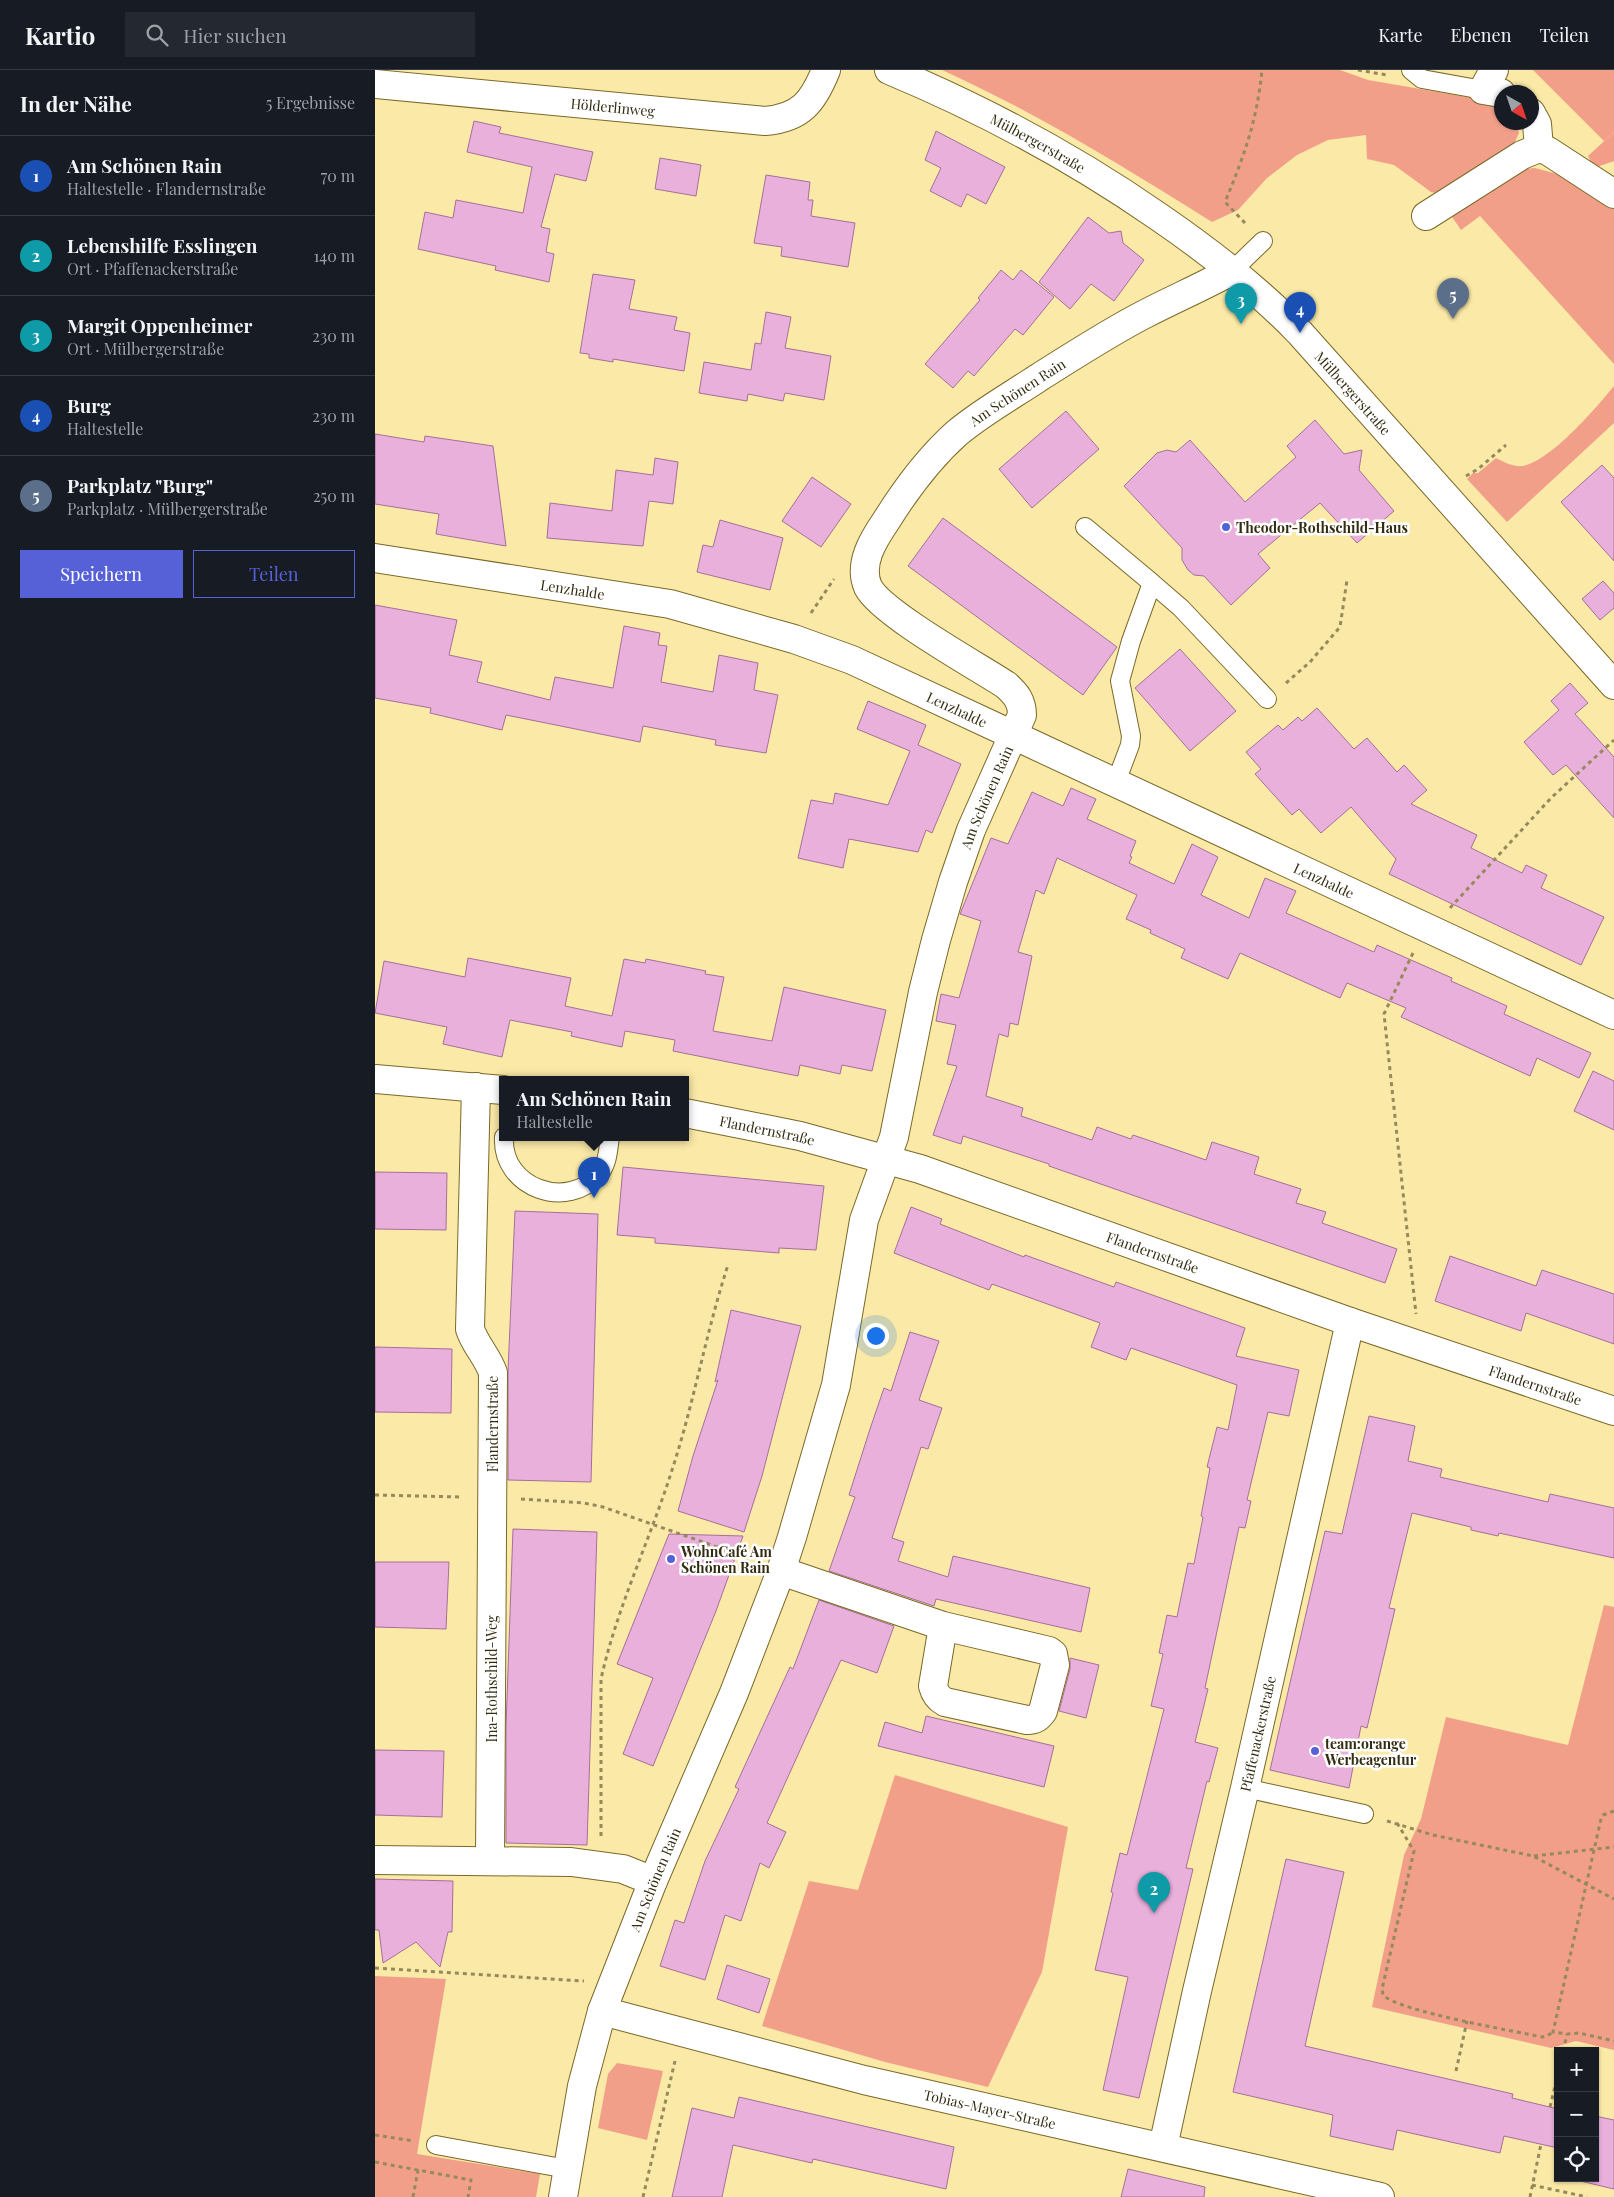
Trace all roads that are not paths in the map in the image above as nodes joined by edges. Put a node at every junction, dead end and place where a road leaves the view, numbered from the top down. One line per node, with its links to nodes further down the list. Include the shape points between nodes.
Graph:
1 (827, 70): 4 (street, Hölderlinweg, via 803,108 785,118 765,120)
2 (889, 70): 11 (street, Mülbergerstraße, via 953,97 1064,155)
3 (1411, 70): 5 (lane, via 1422,79)
4 (375, 84)
5 (1493, 84)
6 (1538, 130): 7 (street)
7 (1539, 148): 8 (street); 9 (street, via 1522,155)
8 (1614, 194)
9 (1425, 216)
10 (1263, 241): 11 (lane)
11 (1233, 270): 15 (street, Mülbergerstraße, via 1300,333); 17 (street, Am Schönen Rain, via 1097,340 970,424 924,468 900,498 871,546 864,570 869,589 897,615 1014,692 1022,706)
12 (1085, 527): 14 (lane)
13 (375, 558): 17 (street, Lenzhalde, via 670,604 794,638 883,673)
14 (1152, 583): 16 (lane, via 1181,608); 18 (lane, via 1120,681 1131,736)
15 (1614, 685)
16 (1267, 699)
17 (1014, 734): 18 (street, Lenzhalde); 26 (street, Am Schönen Rain, via 971,830 953,882 923,992 899,1116)
18 (1116, 782): 19 (street, Lenzhalde)
19 (1614, 1016)
20 (375, 1079): 21 (street)
21 (476, 1087): 22 (street); 29 (street, Flandernstraße, via 470,1329 493,1373)
22 (499, 1090)
23 (689, 1115): 26 (street, Flandernstraße, via 800,1136)
24 (504, 1141): 25 (lane, via 506,1156 517,1175 539,1189 557,1191 574,1189 599,1173 608,1156)
25 (610, 1141)
26 (885, 1160): 27 (street, Flandernstraße, via 929,1172); 30 (street, Am Schönen Rain, via 864,1220 836,1385)
27 (1350, 1322): 28 (street, Flandernstraße); 32 (street, Pfaffenackerstraße)
28 (1614, 1411)
29 (493, 1497): 35 (street, Ina-Rothschild-Weg)
30 (781, 1572): 31 (street); 36 (street, Am Schönen Rain, via 734,1693)
31 (943, 1626): 31 (street, via 1049,1650 1055,1665 1039,1716 1027,1720 939,1699 933,1686)
32 (1245, 1788): 33 (lane); 39 (street, Pfaffenackerstraße)
33 (1364, 1814)
34 (375, 1860): 35 (street)
35 (490, 1860): 36 (street, via 599,1864)
36 (653, 1881): 37 (street, Am Schönen Rain)
37 (602, 2012): 39 (street, Tobias-Mayer-Straße, via 864,2080); 40 (street, Am Schönen Rain, via 583,2079)
38 (437, 2145): 40 (lane)
39 (1163, 2147): 42 (street, Tobias-Mayer-Straße)
40 (567, 2169): 41 (street, Am Schönen Rain)
41 (563, 2197)
42 (1380, 2197)

